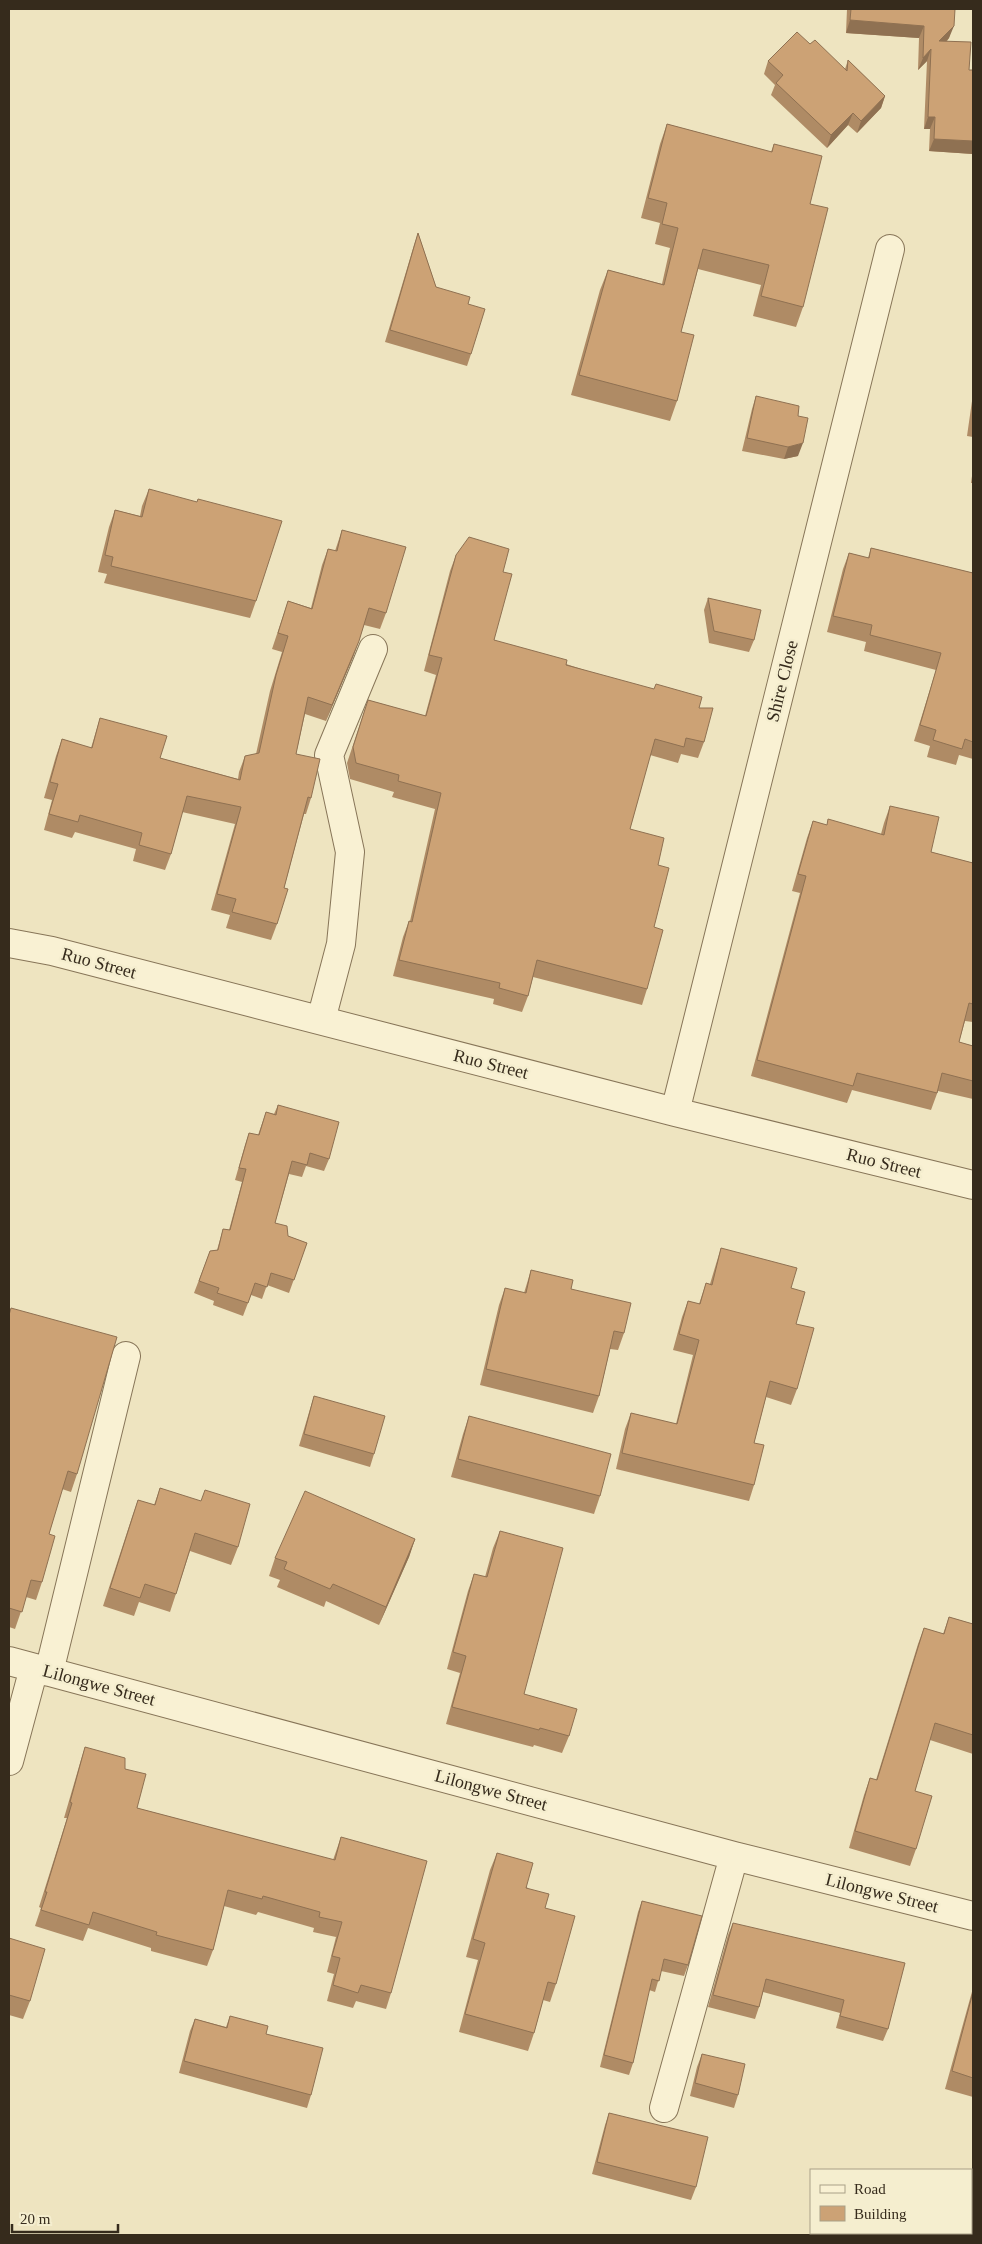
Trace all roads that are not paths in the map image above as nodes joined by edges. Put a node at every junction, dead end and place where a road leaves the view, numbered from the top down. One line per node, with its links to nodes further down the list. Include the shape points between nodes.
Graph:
1 (890, 249): 5 (street, Shire Close)
2 (373, 649): 4 (street, via 329,755 350,852 341,944)
3 (9, 943): 4 (street, Ruo Street, via 52,951)
4 (321, 1020): 5 (street, Ruo Street)
5 (675, 1112): 6 (street, Ruo Street)
6 (973, 1185)
7 (126, 1356): 8 (street)
8 (31, 1667): 9 (street); 10 (street, Lilongwe Street)
9 (9, 1761)
10 (734, 1856): 11 (street, Lilongwe Street); 12 (street)
11 (973, 1916)
12 (664, 2108)

